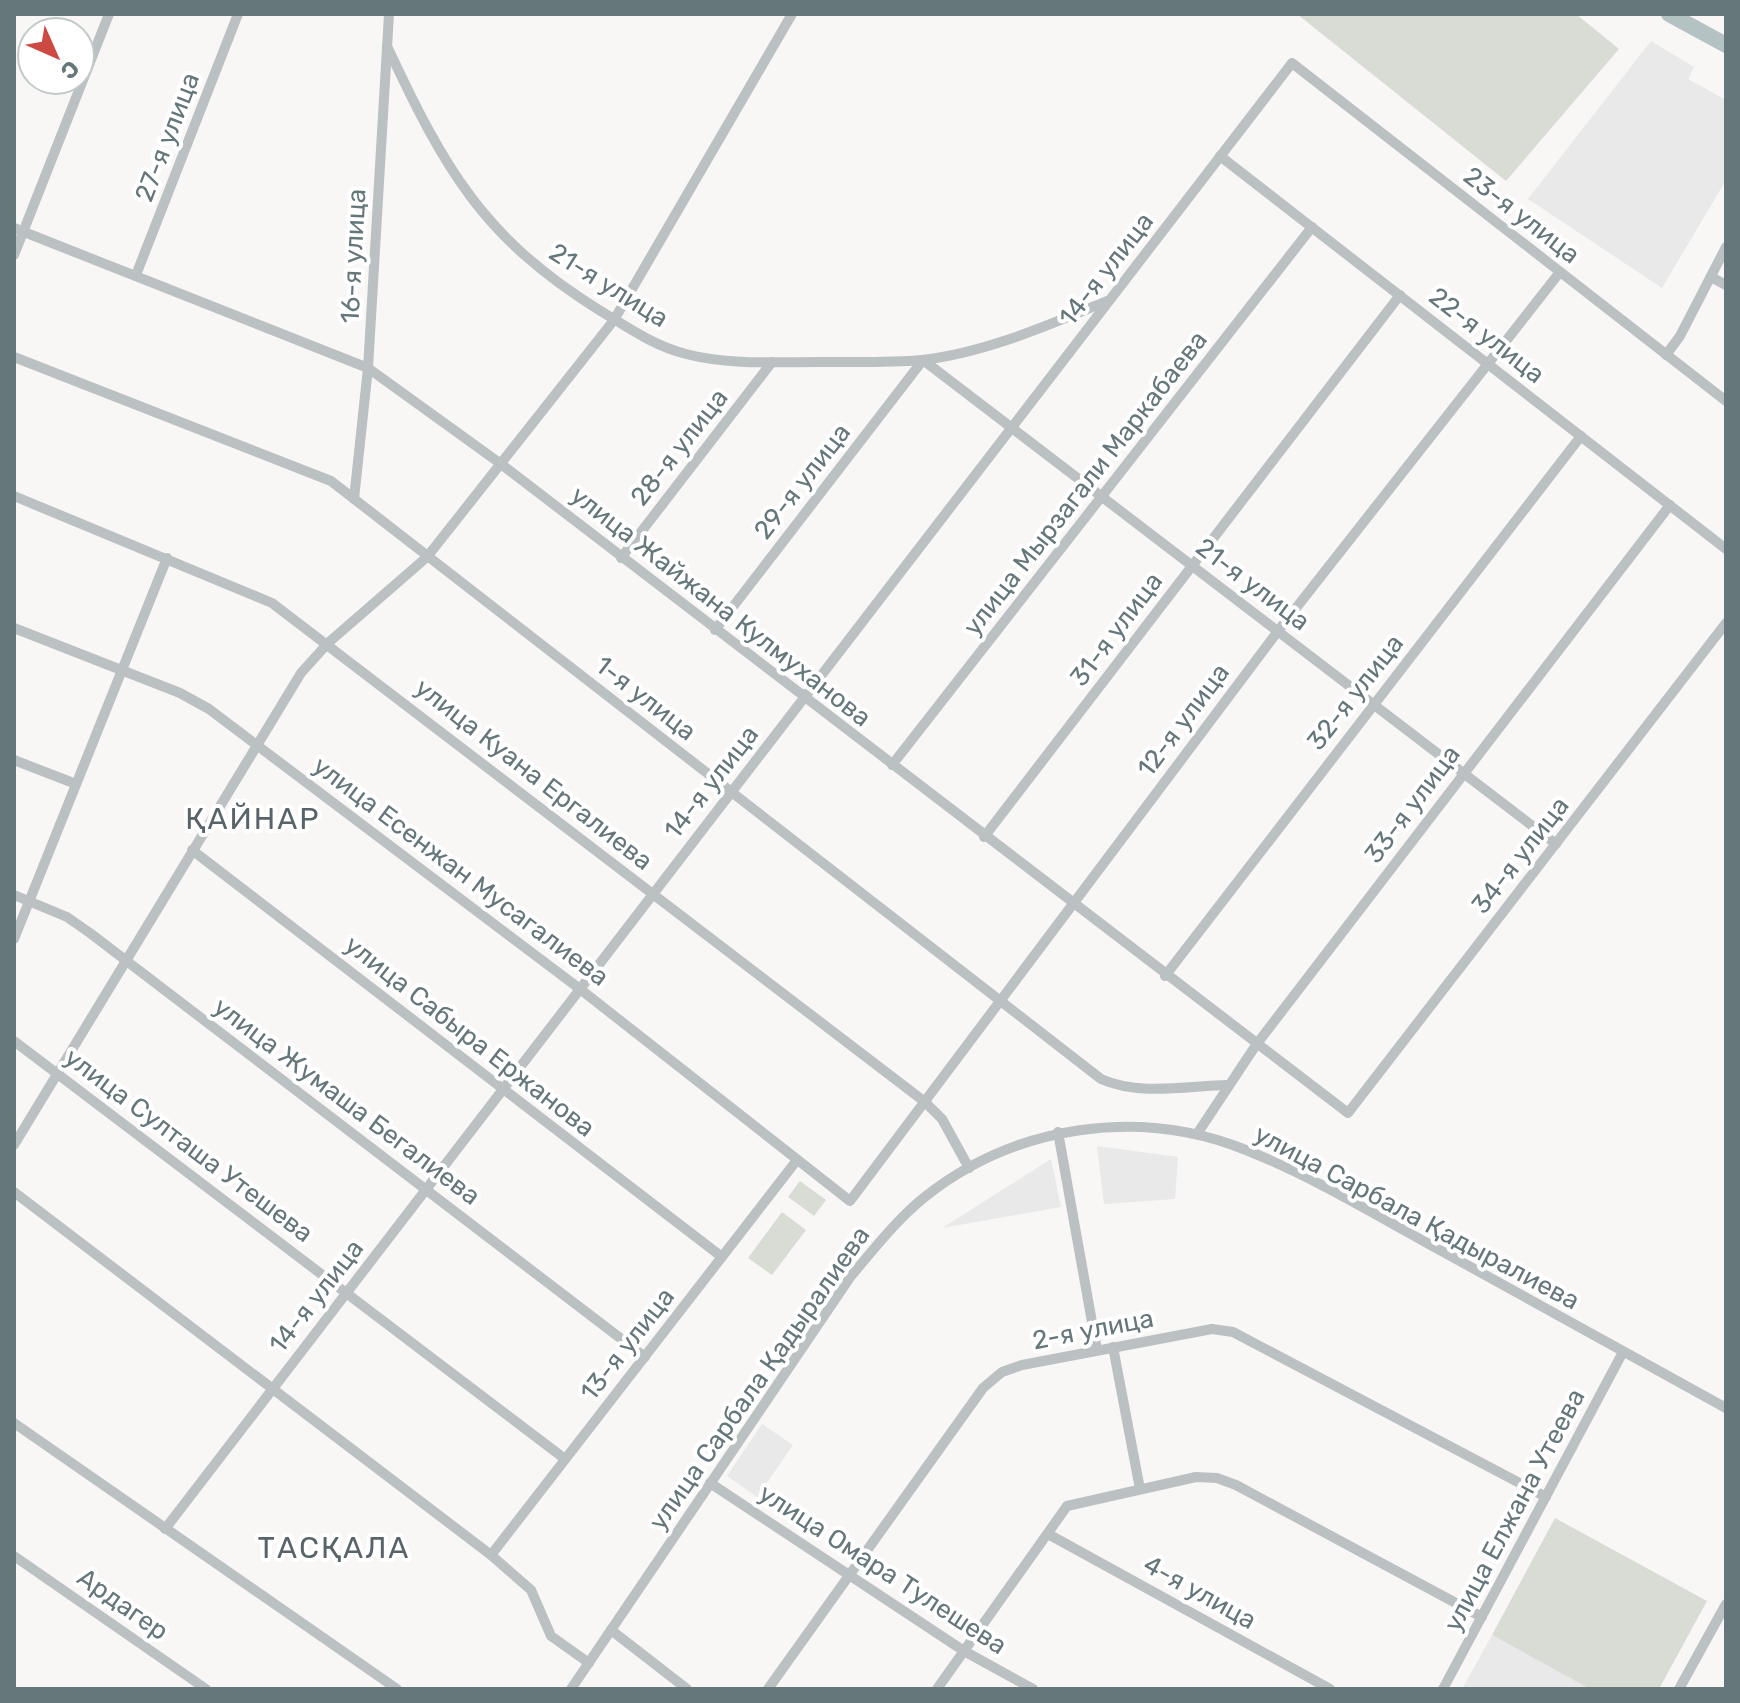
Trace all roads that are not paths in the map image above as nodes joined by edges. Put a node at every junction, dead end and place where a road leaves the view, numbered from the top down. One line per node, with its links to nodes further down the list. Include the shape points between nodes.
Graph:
1 (109, 14): 9 (street)
2 (238, 14): 13 (street, 27-я улица)
3 (389, 14): 5 (street, 16-я улица)
4 (792, 14): 18 (street)
5 (387, 46): 18 (street, 21-я улица, via 440,155 488,220 554,282); 24 (street, 16-я улица)
6 (1292, 63): 7 (street, 14-я улица); 12 (street, 23-я улица)
7 (1220, 156): 8 (street, 22-я улица); 17 (street, 14-я улица)
8 (1312, 227): 16 (street, 22-я улица); 30 (street, улица Мырзагали Маркабаева)
9 (19, 230): 11 (street); 13 (street, улица Жайжана Кулмуханова)
10 (1726, 247): 14 (street)
11 (14, 255)
12 (1560, 272): 19 (street, 23-я улица); 23 (street, 12-я улица)
13 (136, 275): 24 (street, улица Жайжана Кулмуханова)
14 (1711, 277): 15 (street); 19 (street)
15 (1726, 285)
16 (1400, 295): 23 (street, 22-я улица); 37 (street, 31-я улица)
17 (1109, 300): 21 (street, 21-я улица, via 1012,337); 26 (street, 14-я улица)
18 (614, 320): 22 (street, 21-я улица, via 685,354); 28 (street)
19 (1666, 355): 25 (street, 23-я улица)
20 (14, 357): 31 (street, 1-я улица, via 331,481)
21 (923, 360): 22 (street, 21-я улица); 26 (street, 21-я улица); 40 (street, 29-я улица)
22 (772, 362): 36 (street, 28-я улица)
23 (1487, 363): 27 (street, 22-я улица); 41 (street, 12-я улица)
24 (368, 368): 28 (street, улица Жайжана Кулмуханова); 31 (street, 16-я улица)
25 (1726, 401)
26 (1012, 427): 30 (street, 21-я улица); 44 (street, 14-я улица)
27 (1581, 436): 32 (street, 22-я улица); 45 (street, 32-я улица)
28 (501, 464): 34 (street); 36 (street, улица Жайжана Кулмуханова)
29 (14, 496): 35 (street, улица Куана Ергалиева)
30 (1102, 496): 37 (street, 21-я улица); 48 (street, улица Мырзагали Маркабаева)
31 (354, 499): 34 (street, 1-я улица)
32 (1670, 505): 33 (street, 22-я улица); 49 (street, 33-я улица)
33 (1726, 549)
34 (427, 557): 42 (street); 51 (street, 1-я улица)
35 (167, 558): 42 (street, улица Куана Ергалиева, via 272,603); 43 (street)
36 (621, 558): 40 (street, улица Жайжана Кулмуханова)
37 (1193, 565): 41 (street, 21-я улица); 52 (street, 31-я улица)
38 (1726, 623): 53 (street, 34-я улица)
39 (14, 628): 43 (street, улица Есенжан Мусагалиева)
40 (715, 630): 44 (street, улица Жайжана Кулмуханова)
41 (1278, 631): 45 (street, 21-я улица); 58 (street, 12-я улица)
42 (328, 643): 46 (street, via 301,673); 55 (street, улица Куана Ергалиева)
43 (121, 670): 46 (street, улица Есенжан Мусагалиева, via 180,693); 50 (street)
44 (803, 698): 48 (street, улица Жайжана Кулмуханова); 51 (street, 14-я улица)
45 (1374, 704): 49 (street, 21-я улица); 61 (street, 32-я улица)
46 (257, 743): 54 (street); 62 (street, улица Есенжан Мусагалиева)
47 (14, 760): 50 (street)
48 (892, 765): 52 (street, улица Жайжана Кулмуханова)
49 (1463, 773): 53 (street, 21-я улица); 65 (street, 33-я улица)
50 (76, 784): 57 (street)
51 (731, 792): 55 (street, 14-я улица); 63 (street, 1-я улица)
52 (984, 837): 58 (street, улица Жайжана Кулмуханова)
53 (1556, 844): 70 (street, 34-я улица)
54 (192, 850): 60 (street); 68 (street, улица Сабыра Ержанова)
55 (653, 893): 62 (street, 14-я улица); 69 (street, улица Куана Ергалиева)
56 (14, 895): 57 (street, улица Жумаша Бегалиева)
57 (28, 901): 59 (street); 60 (street, улица Жумаша Бегалиева, via 67,917)
58 (1071, 903): 61 (street, улица Жайжана Кулмуханова); 63 (street, 12-я улица)
59 (14, 939)
60 (124, 959): 66 (street); 76 (street, улица Жумаша Бегалиева)
61 (1165, 976): 65 (street, улица Жайжана Кулмуханова)
62 (580, 989): 68 (street, 14-я улица); 74 (street, улица Есенжан Мусагалиева)
63 (999, 1000): 67 (street, 1-я улица, via 1117,1086); 69 (street, 12-я улица)
64 (14, 1041): 66 (street, улица Султаша Утешева)
65 (1256, 1045): 67 (street, 33-я улица); 70 (street, улица Жайжана Кулмуханова)
66 (58, 1073): 73 (street); 80 (street, улица Султаша Утешева)
67 (1227, 1085): 72 (street, 33-я улица)
68 (503, 1089): 76 (street, 14-я улица); 79 (street, улица Сабыра Ержанова)
69 (925, 1102): 75 (street, улица Куана Ергалиева, via 942,1119); 78 (street, 12-я улица)
70 (1348, 1113)
71 (1058, 1132): 72 (street, улица Сарбала Қадыралиева, via 1125,1126); 75 (street, улица Сарбала Қадыралиева); 82 (street)
72 (1197, 1134): 83 (street, улица Сарбала Қадыралиева, via 1245,1149 1344,1198)
73 (14, 1145)
74 (797, 1160): 78 (street, улица Есенжан Мусагалиева); 79 (street, 13-я улица)
75 (969, 1168): 89 (street, улица Сарбала Қадыралиева, via 899,1220 851,1276)
76 (426, 1189): 80 (street, 14-я улица); 84 (street, улица Жумаша Бегалиева)
77 (14, 1192): 85 (street)
78 (850, 1201)
79 (722, 1257): 84 (street, 13-я улица)
80 (346, 1292): 85 (street, 14-я улица); 88 (street, улица Султаша Утешева)
81 (1113, 1347): 82 (street, 2-я улица); 90 (street); 91 (street, 2-я улица, via 1212,1329 1250,1338)
82 (1097, 1350): 96 (street, 2-я улица, via 1022,1365 1002,1372 983,1388)
83 (1623, 1352): 86 (street, улица Сарбала Қадыралиева); 91 (street, улица Елжана Утеева)
84 (645, 1357): 88 (street, 13-я улица)
85 (272, 1389): 92 (street, 14-я улица); 94 (street)
86 (1726, 1408)
87 (14, 1423): 92 (street)
88 (565, 1459): 94 (street, 13-я улица)
89 (710, 1483): 96 (street, улица Омара Тулешева); 99 (street, улица Сарбала Қадыралиева)
90 (1140, 1489): 93 (street, via 1067,1506); 98 (street, via 1196,1477 1236,1485)
91 (1546, 1497): 98 (street, улица Елжана Утеева)
92 (165, 1529): 103 (street)
93 (1048, 1534): 100 (street); 109 (street, 4-я улица)
94 (491, 1555): 101 (street, via 531,1590 551,1636)
95 (14, 1556): 102 (street, Ардагер)
96 (848, 1576): 100 (street, улица Омара Тулешева); 106 (street, 2-я улица)
97 (1726, 1604): 111 (street)
98 (1482, 1617): 110 (street, улица Елжана Утеева)
99 (611, 1630): 101 (street, улица Сарбала Қадыралиева); 105 (street)
100 (964, 1651): 107 (street); 108 (street, улица Омара Тулешева)
101 (589, 1663): 104 (street, улица Сарбала Қадыралиева)
102 (206, 1689)
103 (397, 1689)
104 (571, 1689)
105 (687, 1689)
106 (768, 1689)
107 (937, 1689)
108 (1033, 1689)
109 (1330, 1689)
110 (1443, 1689)
111 (1679, 1689)

